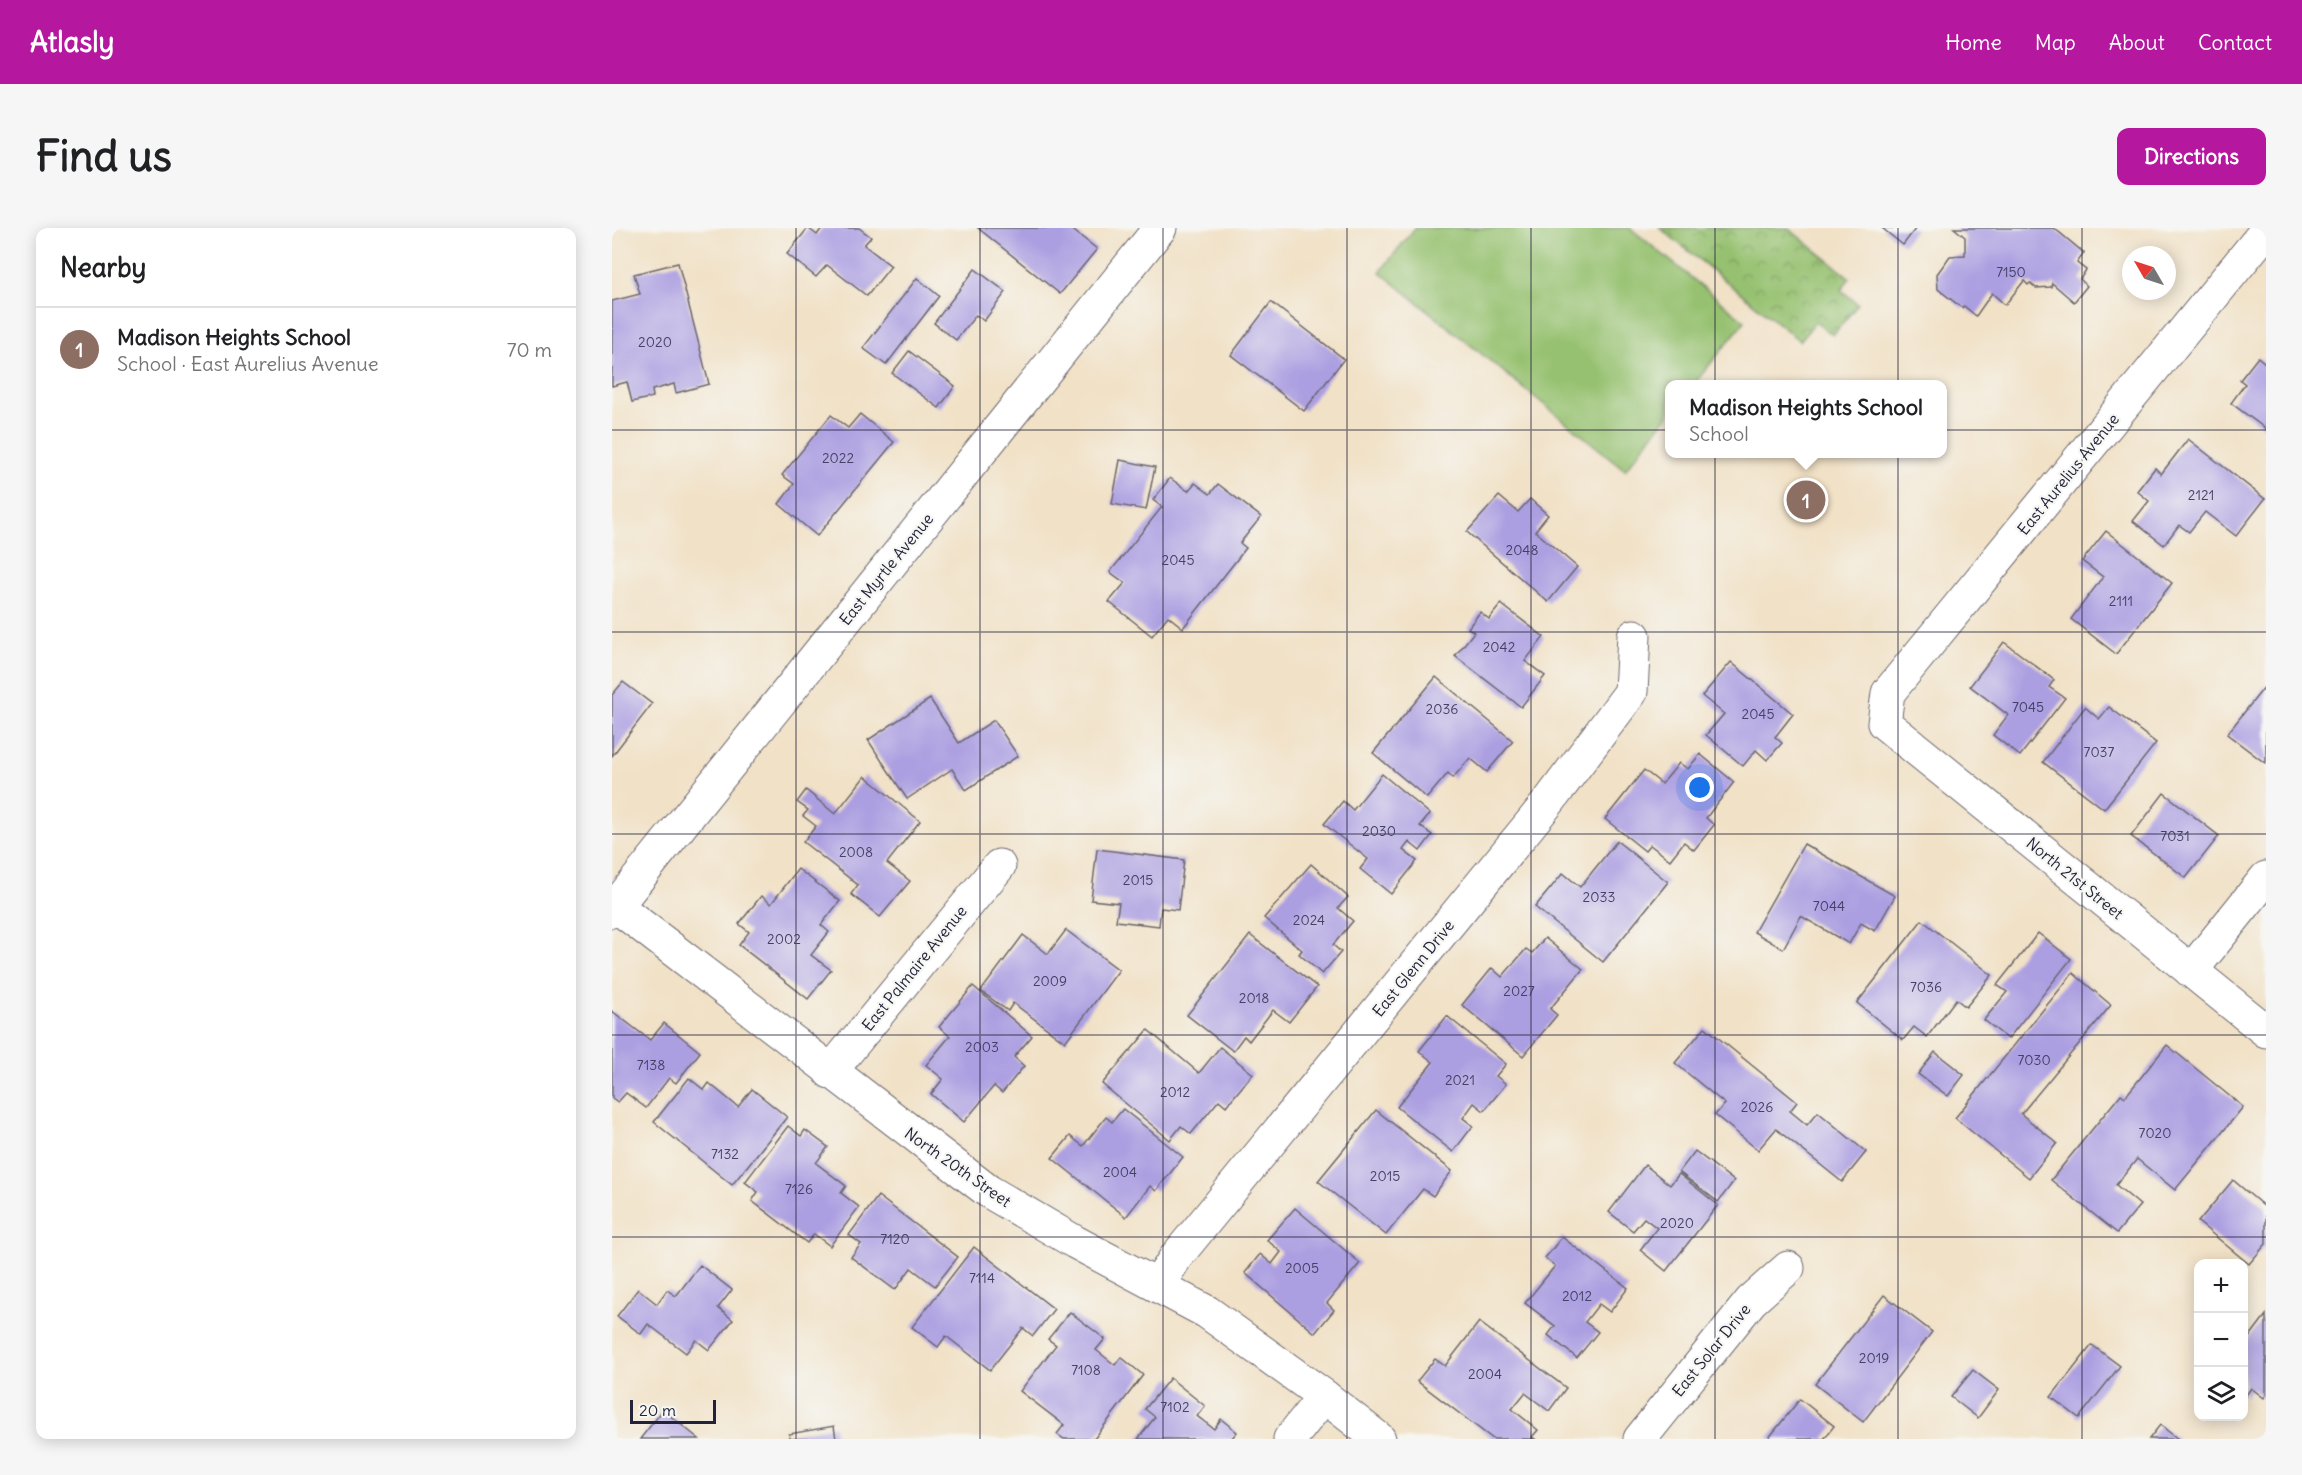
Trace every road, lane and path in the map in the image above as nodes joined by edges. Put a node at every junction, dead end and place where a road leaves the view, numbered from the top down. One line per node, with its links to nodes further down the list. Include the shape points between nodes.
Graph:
1 (1160, 228): 7 (street, East Myrtle Avenue)
2 (2266, 231): 4 (street, East Aurelius Avenue, via 1888,693)
3 (1634, 636): 12 (street, East Glenn Drive, via 1630,692 1550,800 1176,1257)
4 (1884, 723): 8 (street, North 21st Street)
5 (999, 866): 10 (street, East Palmaire Avenue)
6 (2266, 878): 8 (street)
7 (614, 909): 10 (street, North 20th Street)
8 (2191, 971): 9 (street, North 21st Street)
9 (2266, 1031)
10 (830, 1072): 12 (street, North 20th Street, via 988,1191)
11 (1788, 1268): 16 (street, East Solar Drive, via 1751,1301)
12 (1158, 1285): 13 (street, North 20th Street, via 1207,1312)
13 (1324, 1395): 14 (street); 15 (street, North 20th Street)
14 (1290, 1439)
15 (1379, 1439)
16 (1640, 1439)

